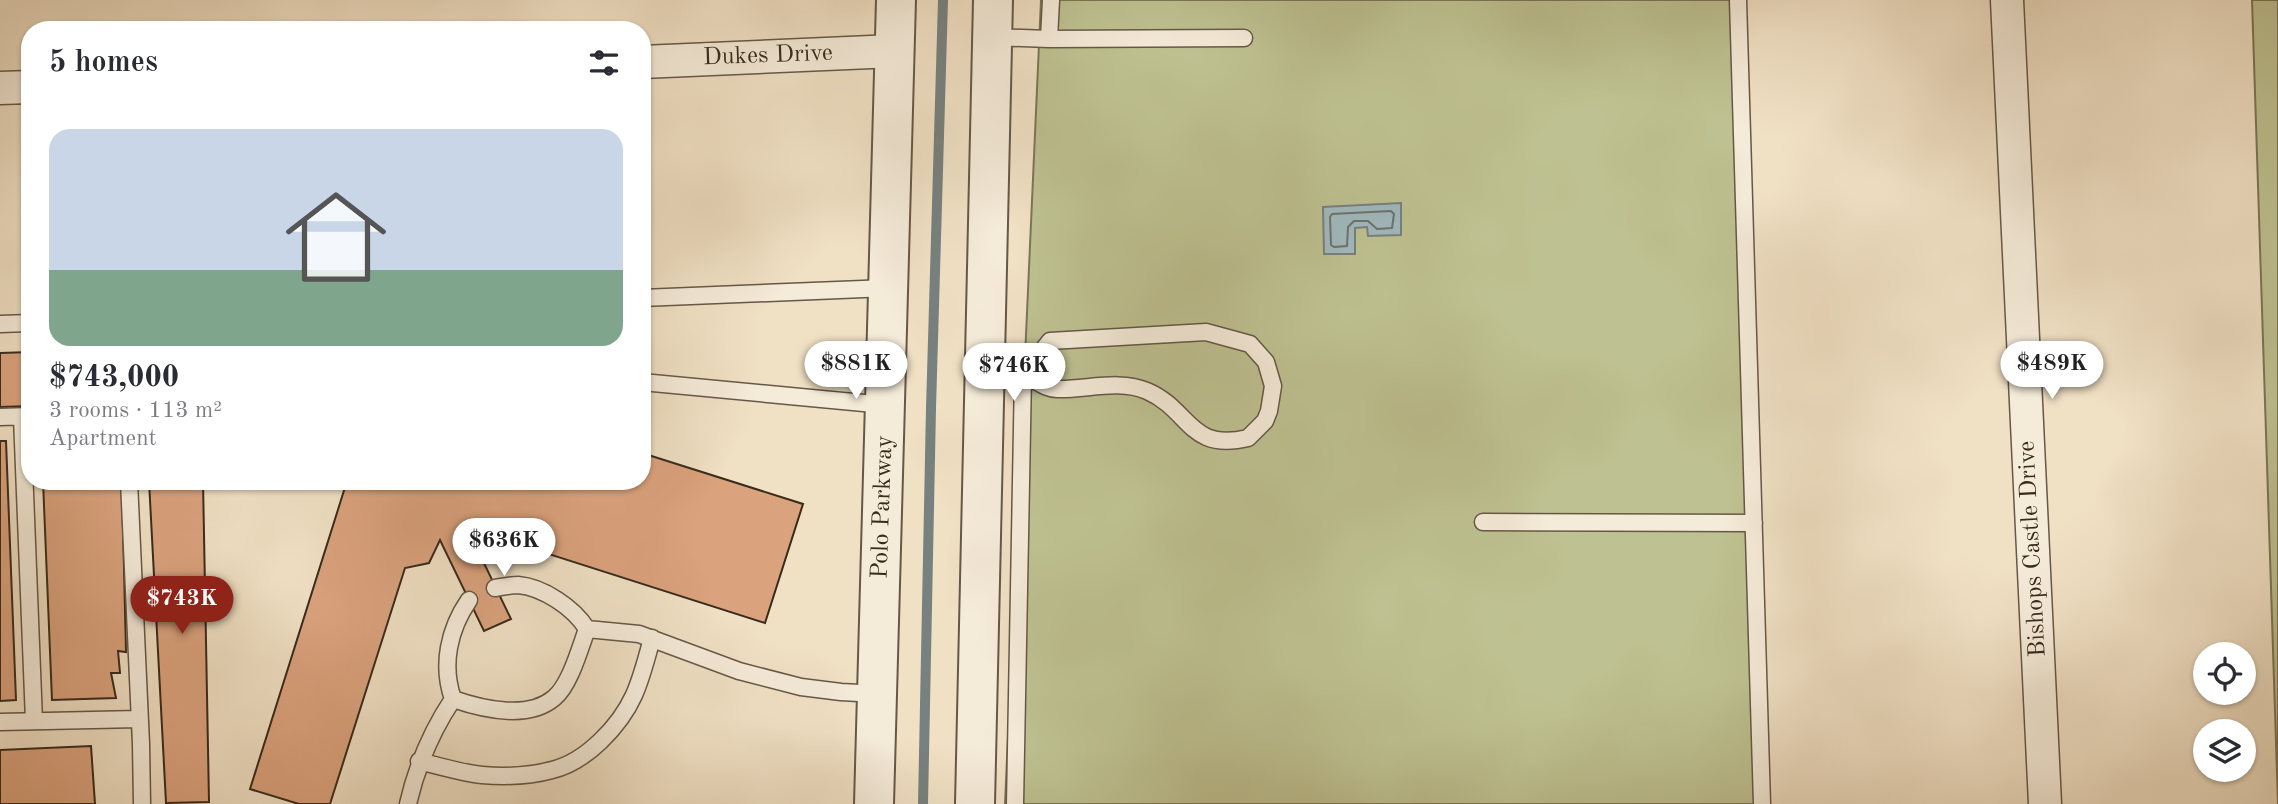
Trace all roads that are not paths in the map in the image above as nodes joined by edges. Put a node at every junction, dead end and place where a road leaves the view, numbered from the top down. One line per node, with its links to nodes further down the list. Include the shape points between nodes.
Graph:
1 (896, 0): 8 (street, Polo Parkway)
2 (1051, 0): 7 (lane)
3 (1738, 0): 25 (lane)
4 (2007, 0): 42 (street, Bishops Castle Drive)
5 (992, 19): 7 (lane); 16 (street)
6 (1244, 38): 7 (lane)
7 (1049, 39)
8 (894, 51): 9 (street, Dukes Drive); 12 (street, Polo Parkway)
9 (651, 62)
10 (21, 88): 11 (street)
11 (0, 89)
12 (888, 288): 13 (lane); 19 (street, Polo Parkway)
13 (651, 298)
14 (21, 323): 15 (lane)
15 (0, 324)
16 (985, 371): 17 (lane); 39 (street)
17 (1023, 375): 17 (lane, via 1053,389 1117,386 1147,391 1214,442 1248,438 1265,421 1273,386 1266,362 1250,344 1206,332 1050,341); 40 (lane)
18 (651, 383): 19 (lane)
19 (885, 405): 30 (street, Polo Parkway)
20 (21, 416): 21 (lane)
21 (0, 417)
22 (28, 490): 33 (lane)
23 (129, 490): 32 (lane)
24 (1483, 522): 25 (lane)
25 (1754, 523): 41 (lane)
26 (495, 587): 28 (lane, via 534,589 580,618)
27 (468, 600): 31 (lane, via 449,645 447,683)
28 (587, 629): 29 (lane); 31 (lane, via 565,683 555,697 540,706 505,709)
29 (652, 638): 30 (lane, via 801,687); 35 (lane, via 633,697 617,723 585,754 555,769 522,775 480,775)
30 (877, 694): 38 (street, Polo Parkway)
31 (453, 699): 35 (lane)
32 (139, 719): 33 (lane); 36 (lane)
33 (34, 721): 34 (lane)
34 (0, 722)
35 (419, 761): 37 (lane)
36 (142, 804)
37 (408, 804)
38 (874, 804)
39 (975, 804)
40 (1015, 804)
41 (1762, 804)
42 (2045, 804)

